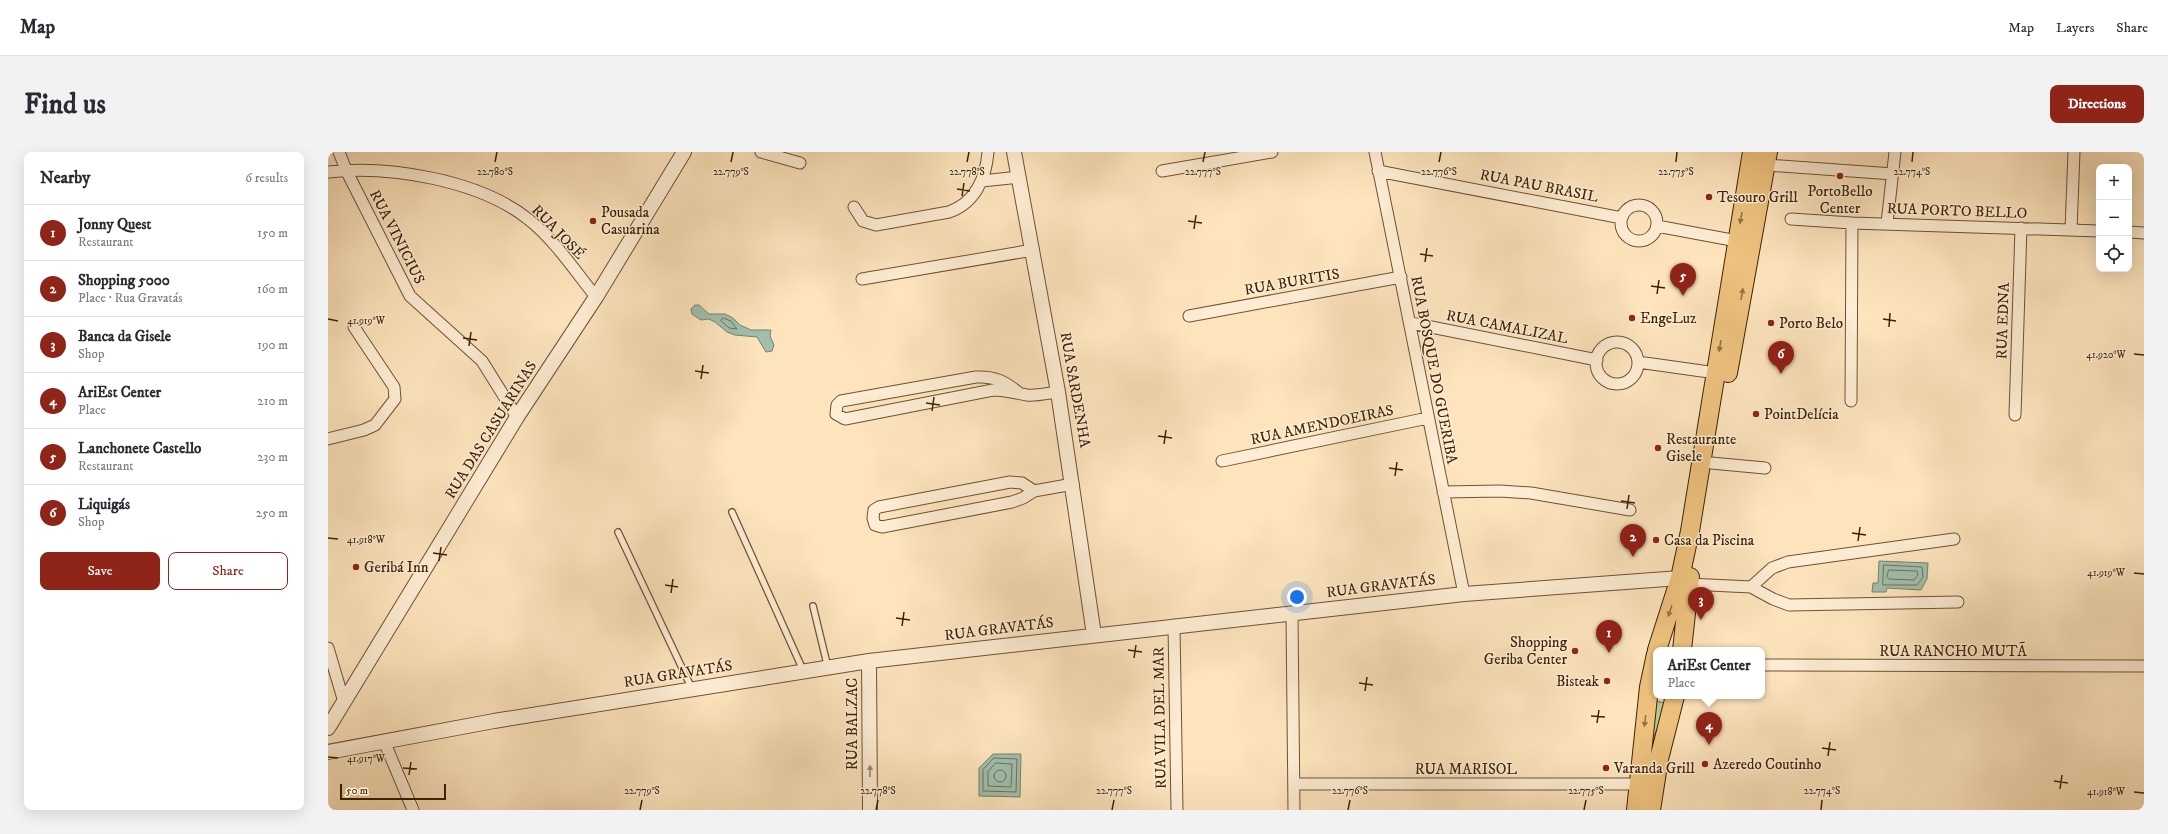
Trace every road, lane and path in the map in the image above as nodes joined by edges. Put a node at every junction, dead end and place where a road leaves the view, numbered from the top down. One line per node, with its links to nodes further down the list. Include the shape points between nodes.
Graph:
1 (339, 152): 13 (street, RUA VINICIUS)
2 (684, 152): 35 (street, RUA DAS CASUARINAS)
3 (761, 152): 12 (street)
4 (988, 152): 19 (street)
5 (1014, 152): 18 (street, RUA SARDENHA)
6 (1272, 152): 14 (street)
7 (1375, 152): 15 (street, RUA BOSQUE DO GUERIBA)
8 (1752, 152): 31 (main road, one-way to 31)
9 (1894, 152): 17 (street)
10 (2074, 152): 27 (street)
11 (1767, 158): 17 (street); 50 (main road, one-way to 11)
12 (800, 163)
13 (346, 170): 16 (street, RUA JOSÉ); 35 (street, RUA JOSÉ, via 404,172 486,194 528,218); 46 (street, RUA VINICIUS, via 410,296 482,360)
14 (1162, 171)
15 (1378, 171): 21 (street, RUA PAU BRASIL); 33 (street, RUA BOSQUE DO GUERIBA)
16 (328, 172)
17 (1893, 174): 24 (street)
18 (1019, 177): 19 (street); 32 (street, RUA SARDENHA)
19 (982, 181): 20 (street, via 969,201 961,208 949,212 876,225 863,221)
20 (854, 208)
21 (1622, 218): 25 (street, via 1626,211 1642,205 1650,208 1656,215); 25 (street, via 1625,234 1639,241 1648,239 1654,234)
22 (1791, 219): 23 (street, RUA PORTO BELLO)
23 (1852, 223): 24 (street, RUA PORTO BELLO); 44 (street)
24 (1887, 223): 26 (street, RUA PORTO BELLO)
25 (1657, 226): 31 (street)
26 (2021, 228): 27 (street, RUA PORTO BELLO); 45 (street, RUA EDNA)
27 (2071, 230): 28 (street, RUA PORTO BELLO)
28 (2096, 231)
29 (2132, 232): 30 (street)
30 (2144, 232)
31 (1737, 241): 41 (main road, one-way to 41)
32 (1033, 250): 34 (street); 43 (street, RUA SARDENHA)
33 (1401, 277): 36 (street, RUA BURITIS); 37 (street, RUA BOSQUE DO GUERIBA)
34 (862, 279)
35 (596, 297): 46 (street, RUA DAS CASUARINAS)
36 (1189, 316)
37 (1411, 323): 39 (street, RUA CAMALIZAL); 47 (street, RUA BOSQUE DO GUERIBA)
38 (354, 327): 48 (street, via 394,387 395,400 375,425)
39 (1597, 360): 40 (street, via 1604,347 1618,342 1632,348); 40 (street, via 1597,369 1601,376 1616,384 1625,383 1632,378 1637,371)
40 (1638, 362): 41 (street)
41 (1716, 373): 59 (main road)
42 (1018, 392): 42 (street, via 1004,381 991,376 976,376 841,401 837,405 836,414 845,419 980,392); 43 (street, via 1037,395)
43 (1058, 392): 52 (street, RUA SARDENHA)
44 (1851, 401)
45 (2015, 415)
46 (517, 417): 80 (street, RUA DAS CASUARINAS)
47 (1428, 418): 49 (street, RUA AMENDOEIRAS); 54 (street, RUA BOSQUE DO GUERIBA)
48 (328, 439)
49 (1222, 461)
50 (1712, 463): 51 (street); 59 (main road)
51 (1765, 468)
52 (1073, 484): 53 (street); 66 (street, RUA SARDENHA)
53 (1034, 491): 53 (street, via 1022,483 1010,482 879,507 874,510 873,518 875,525 882,527 1012,502)
54 (1443, 492): 55 (street, via 1531,493); 61 (street, RUA BOSQUE DO GUERIBA)
55 (1630, 510)
56 (732, 512): 76 (lane)
57 (618, 532): 77 (lane)
58 (1954, 539): 60 (street, via 1788,562 1772,568)
59 (1684, 581): 60 (street); 61 (street, RUA GRAVATÁS); 67 (main road, one-way to 67); 70 (main road)
60 (1751, 587): 62 (street, via 1789,605)
61 (1464, 594): 64 (street, RUA GRAVATÁS)
62 (1958, 602)
63 (813, 606): 75 (lane)
64 (1292, 614): 65 (street, RUA GRAVATÁS); 84 (street)
65 (1174, 625): 66 (street, RUA GRAVATÁS); 88 (street, RUA VILA DEL MAR)
66 (1094, 635): 72 (street, RUA GRAVATÁS)
67 (1658, 647)
68 (1660, 647): 69 (main road, via 1664,643 1670,643)
69 (1676, 647)
70 (1681, 647)
71 (328, 648): 80 (street)
72 (869, 661): 75 (street, RUA GRAVATÁS); 87 (street, RUA BALZAC, one-way to 72)
73 (1765, 665): 74 (street, RUA RANCHO MUTÃ)
74 (2144, 666)
75 (828, 668): 76 (street, RUA GRAVATÁS)
76 (804, 672): 77 (street, RUA GRAVATÁS)
77 (692, 689): 82 (street, RUA GRAVATÁS)
78 (1656, 699): 85 (main road, one-way to 85)
79 (1674, 699): 91 (main road, via 1659,760)
80 (344, 702): 81 (street, RUA DAS CASUARINAS)
81 (328, 728)
82 (384, 741): 83 (street, RUA GRAVATÁS); 86 (street)
83 (328, 752)
84 (1294, 784): 85 (street, RUA MARISOL); 89 (street)
85 (1638, 784): 90 (main road)
86 (413, 810)
87 (870, 810)
88 (1177, 810)
89 (1294, 810)
90 (1636, 810)
91 (1651, 810)

